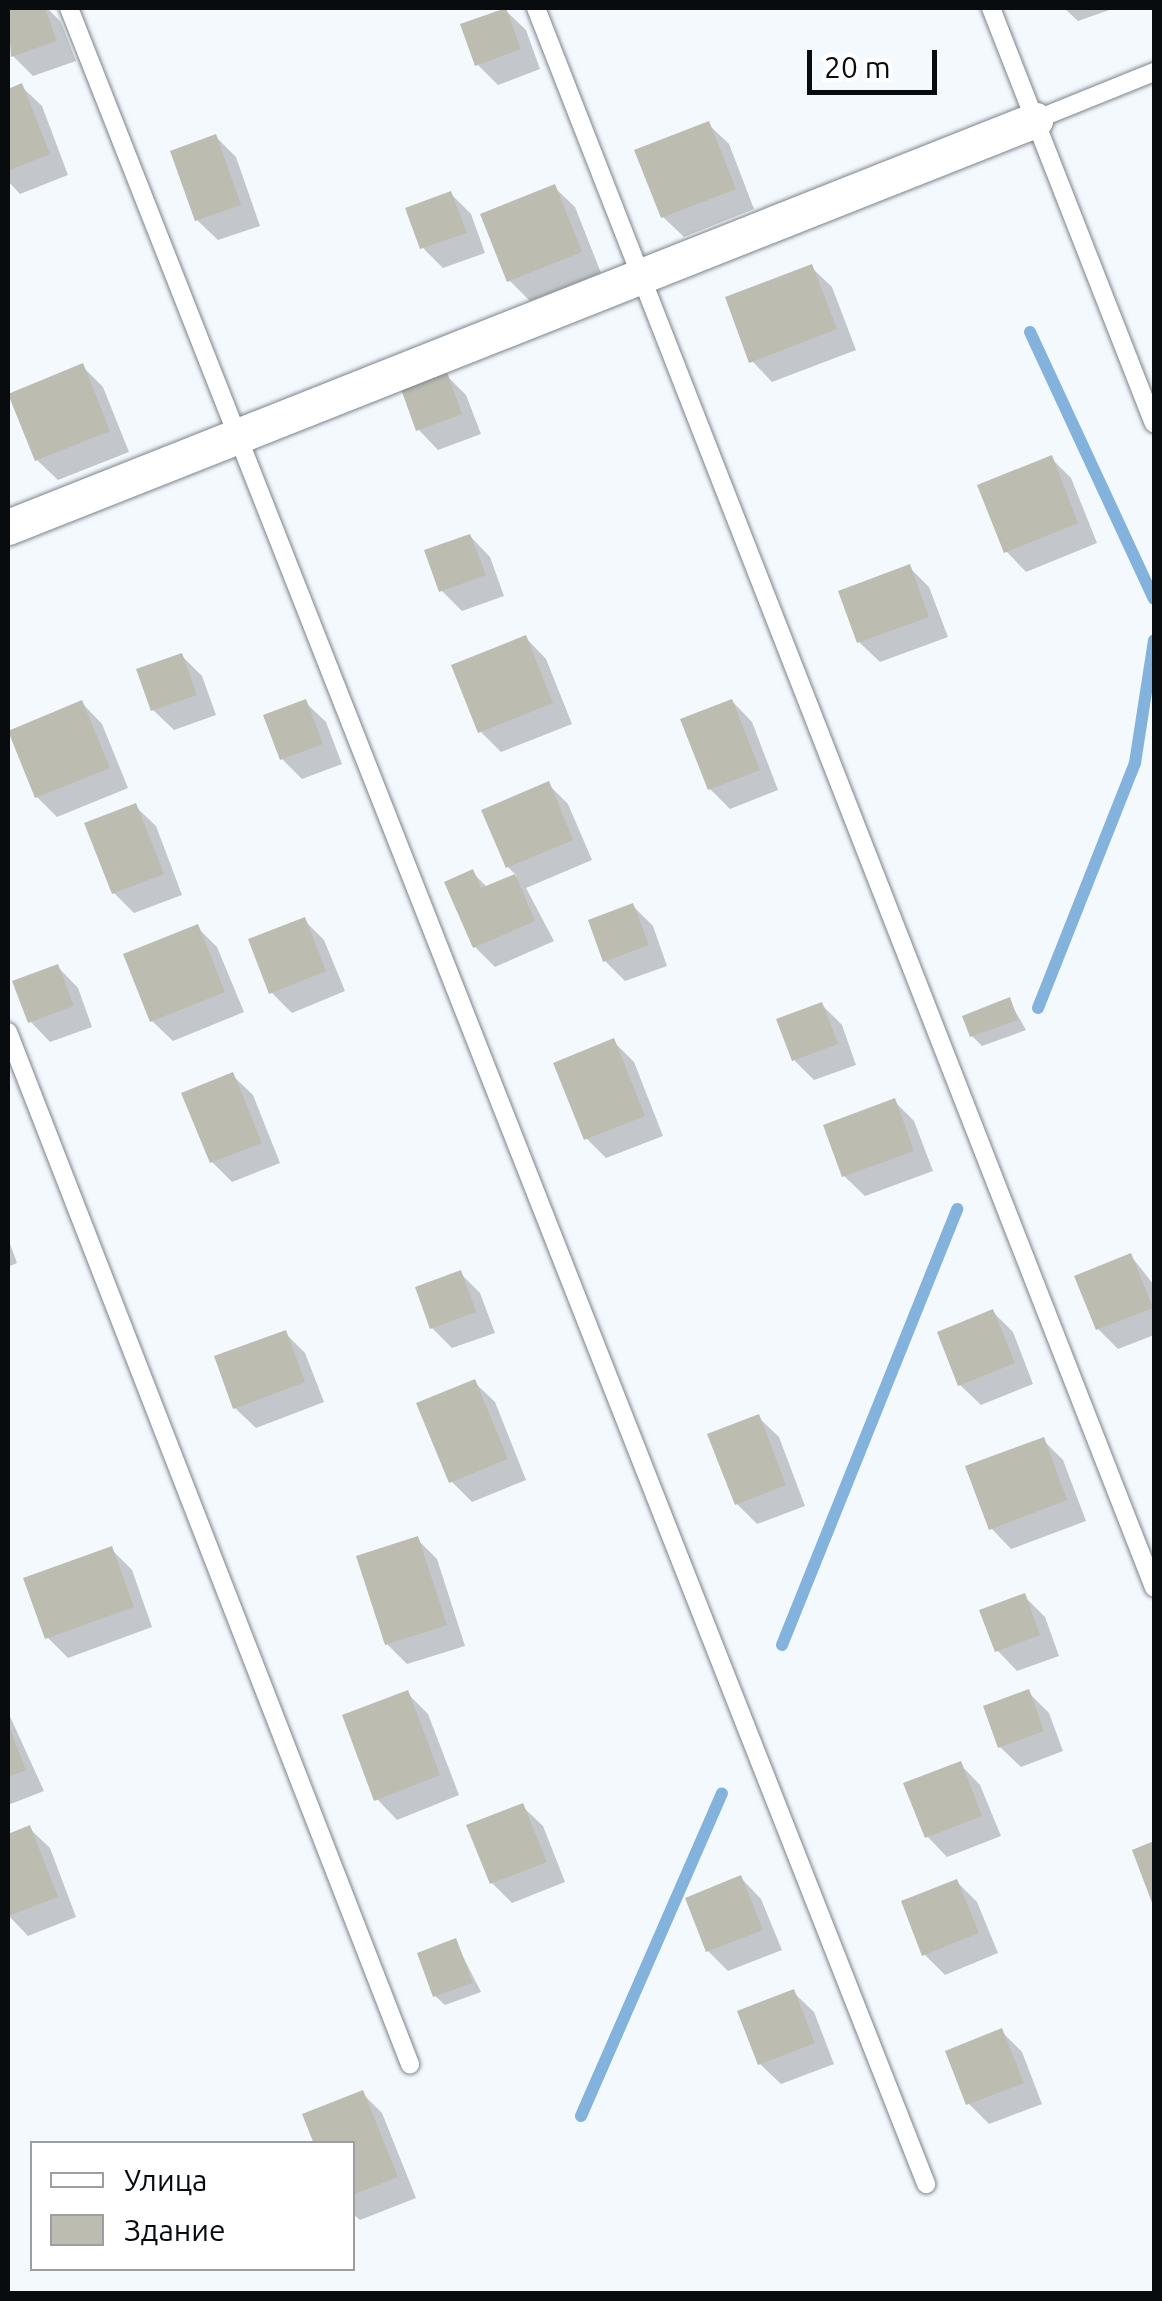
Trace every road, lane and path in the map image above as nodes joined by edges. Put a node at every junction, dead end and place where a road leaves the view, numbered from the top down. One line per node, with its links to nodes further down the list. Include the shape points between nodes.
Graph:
1 (69, 8): 8 (lane)
2 (536, 8): 6 (lane)
3 (992, 8): 5 (lane)
4 (1154, 72): 5 (lane)
5 (1035, 120): 6 (street); 7 (lane)
6 (642, 276): 8 (street); 11 (lane)
7 (1154, 423)
8 (238, 436): 9 (street); 13 (lane)
9 (8, 527)
10 (8, 1032): 12 (lane)
11 (1154, 1587)
12 (410, 2064)
13 (926, 2184)

